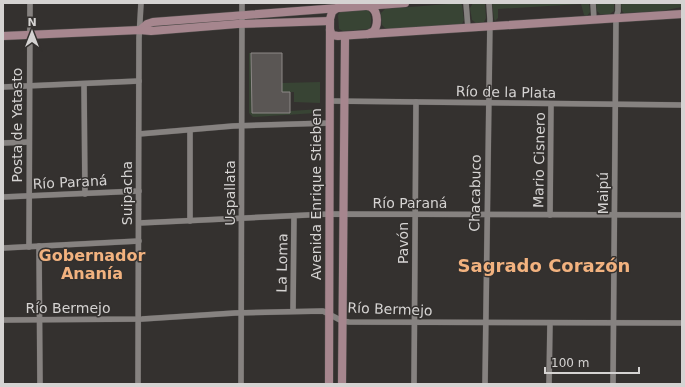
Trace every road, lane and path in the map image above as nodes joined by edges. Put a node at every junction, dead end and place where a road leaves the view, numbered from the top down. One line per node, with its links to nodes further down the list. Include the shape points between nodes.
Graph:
1 (30, 3): 21 (street, Posta de Yatasto)
2 (141, 3): 19 (street, Suipacha)
3 (242, 3): 12 (street, Uspallata)
4 (405, 3): 10 (main road)
5 (466, 3): 18 (street)
6 (489, 3): 17 (street, Chacabuco)
7 (593, 3): 14 (street)
8 (618, 3): 13 (street, Maipú)
9 (342, 6): 10 (main road); 12 (main road); 15 (main road, Avenida Enrique Stieben, via 332,12)
10 (365, 6): 22 (main road, via 372,7 376,14 376,28)
11 (682, 14): 13 (main road)
12 (242, 15): 16 (street, Uspallata); 19 (main road, via 153,22)
13 (616, 18): 14 (main road); 34 (street, Maipú)
14 (594, 20): 17 (main road)
15 (330, 21): 16 (main road); 20 (main road, Avenida Enrique Stieben)
16 (242, 24): 19 (main road); 37 (street, Uspallata)
17 (488, 27): 18 (main road); 32 (street, Chacabuco)
18 (468, 28): 22 (main road)
19 (140, 30): 21 (main road); 25 (street, Suipacha)
20 (330, 30): 24 (main road, via 333,36); 29 (main road, Avenida Enrique Stieben)
21 (29, 35): 23 (main road); 27 (street, Posta de Yatasto)
22 (367, 35): 24 (main road)
23 (3, 36)
24 (345, 36): 30 (main road, Avenida Enrique Stieben)
25 (139, 81): 26 (street); 39 (street, Suipacha)
26 (84, 84): 27 (street); 43 (street)
27 (29, 86): 28 (street); 40 (street, Posta de Yatasto)
28 (3, 87)
29 (330, 101): 30 (street, Río de la Plata); 36 (main road, Avenida Enrique Stieben)
30 (344, 102): 31 (street, Río de la Plata); 47 (main road, Avenida Enrique Stieben)
31 (416, 102): 32 (street, Río de la Plata); 48 (street, Pavón)
32 (488, 103): 33 (street, Río de la Plata); 49 (street, Chacabuco)
33 (551, 104): 34 (street, Río de la Plata); 50 (street, Mario Cisnero)
34 (616, 105): 35 (street, Río de la Plata); 51 (street, Maipú)
35 (682, 105)
36 (330, 123): 37 (street); 46 (main road, Avenida Enrique Stieben)
37 (242, 126): 38 (street); 54 (street, Uspallata)
38 (190, 130): 39 (street); 55 (street)
39 (139, 134): 42 (street, Suipacha)
40 (29, 142): 41 (street); 44 (street, Posta de Yatasto)
41 (3, 143)
42 (139, 191): 43 (street, Río Paraná); 56 (street, Suipacha)
43 (86, 194): 44 (street, Río Paraná)
44 (29, 196): 45 (street, Río Paraná); 59 (street, Posta de Yatasto)
45 (3, 197)
46 (329, 214): 47 (street, Río Paraná); 53 (street, Río Paraná); 63 (main road, Avenida Enrique Stieben)
47 (344, 214): 48 (street, Río Paraná); 67 (main road, Avenida Enrique Stieben)
48 (415, 215): 49 (street, Río Paraná); 68 (street, Pavón)
49 (486, 215): 50 (street, Río Paraná); 69 (street, Chacabuco)
50 (550, 215): 51 (street, Río Paraná)
51 (615, 215): 52 (street, Río Paraná); 71 (street, Maipú)
52 (682, 215)
53 (294, 216): 54 (street, Río Paraná); 61 (street, La Loma)
54 (242, 218): 55 (street, Río Paraná); 62 (street, Uspallata)
55 (190, 221): 56 (street, Río Paraná)
56 (139, 223): 57 (street, Suipacha)
57 (139, 241): 58 (street); 64 (street, Suipacha)
58 (39, 246): 59 (street); 66 (street)
59 (29, 247): 60 (street)
60 (3, 248)
61 (293, 311): 62 (street, Río Bermejo); 63 (street, Río Bermejo, via 323,310)
62 (241, 313): 64 (street, Río Bermejo); 75 (street, Uspallata)
63 (329, 313): 67 (street, Río Bermejo); 76 (main road, Avenida Enrique Stieben)
64 (139, 319): 66 (street, Río Bermejo); 74 (street, Suipacha)
65 (3, 320): 66 (street, Río Bermejo)
66 (39, 320): 73 (street)
67 (342, 321): 68 (street, Río Bermejo); 77 (main road, Avenida Enrique Stieben)
68 (414, 322): 69 (street, Río Bermejo); 78 (street, Pavón)
69 (485, 323): 70 (street, Río Bermejo); 79 (street, Chacabuco)
70 (550, 323): 71 (street, Río Bermejo); 80 (street)
71 (614, 323): 72 (street, Río Bermejo); 81 (street, Maipú)
72 (682, 323)
73 (40, 384)
74 (138, 384)
75 (241, 384)
76 (329, 384)
77 (342, 384)
78 (414, 384)
79 (485, 384)
80 (549, 384)
81 (613, 384)

